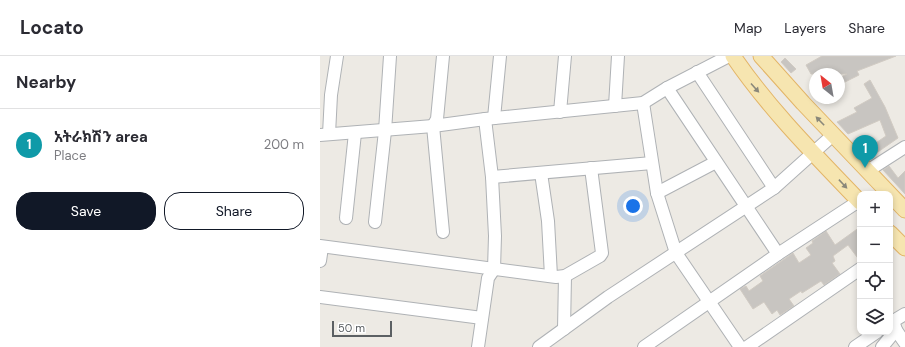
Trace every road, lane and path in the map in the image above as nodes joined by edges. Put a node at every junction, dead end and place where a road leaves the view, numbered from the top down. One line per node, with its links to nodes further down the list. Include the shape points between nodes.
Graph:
1 (337, 56): 11 (street)
2 (390, 56): 17 (street)
3 (443, 56): 16 (street, via 437,119)
4 (500, 56): 15 (street)
5 (565, 56): 14 (street)
6 (618, 56): 13 (street)
7 (761, 56): 20 (main road, one-way to 7)
8 (724, 57): 9 (street); 22 (main road, one-way to 22, via 751,83)
9 (697, 72): 10 (street); 29 (street)
10 (667, 88): 12 (street); 23 (street)
11 (325, 94): 19 (street)
12 (643, 103): 13 (street); 24 (street)
13 (615, 106): 14 (street)
14 (560, 112): 15 (street)
15 (490, 119): 16 (street); 28 (street)
16 (432, 126): 17 (street); 37 (street)
17 (385, 131): 18 (street); 36 (street)
18 (355, 133): 19 (street); 35 (street)
19 (324, 134)
20 (834, 135): 22 (street); 26 (main road)
21 (905, 147): 26 (street)
22 (813, 153): 29 (street); 31 (main road, one-way to 31)
23 (716, 162): 30 (street); 33 (street)
24 (652, 163): 25 (street); 30 (street)
25 (591, 168): 27 (street); 45 (street, via 602,253)
26 (869, 170): 34 (main road)
27 (541, 173): 28 (street); 44 (street, via 548,221)
28 (492, 177): 42 (street)
29 (774, 188): 33 (street)
30 (657, 193): 39 (street)
31 (857, 200)
32 (857, 203): 40 (street)
33 (746, 207): 39 (street); 40 (street)
34 (905, 210)
35 (346, 218)
36 (375, 222)
37 (443, 232)
38 (321, 246): 41 (street); 42 (street)
39 (676, 253): 47 (street); 51 (street)
40 (778, 254): 47 (street)
41 (320, 261)
42 (494, 269): 44 (street); 49 (street, via 488,278)
43 (857, 271): 59 (street)
44 (550, 276): 45 (street)
45 (565, 276): 51 (street)
46 (320, 297): 49 (street)
47 (710, 301): 57 (street); 58 (street)
48 (905, 314): 50 (street)
49 (482, 318): 55 (street)
50 (893, 325): 54 (street)
51 (564, 329): 56 (street)
52 (873, 335): 60 (street)
53 (888, 335): 61 (street)
54 (905, 343)
55 (478, 347)
56 (539, 347)
57 (644, 347)
58 (740, 347)
59 (747, 347)
60 (855, 347)
61 (882, 347)

